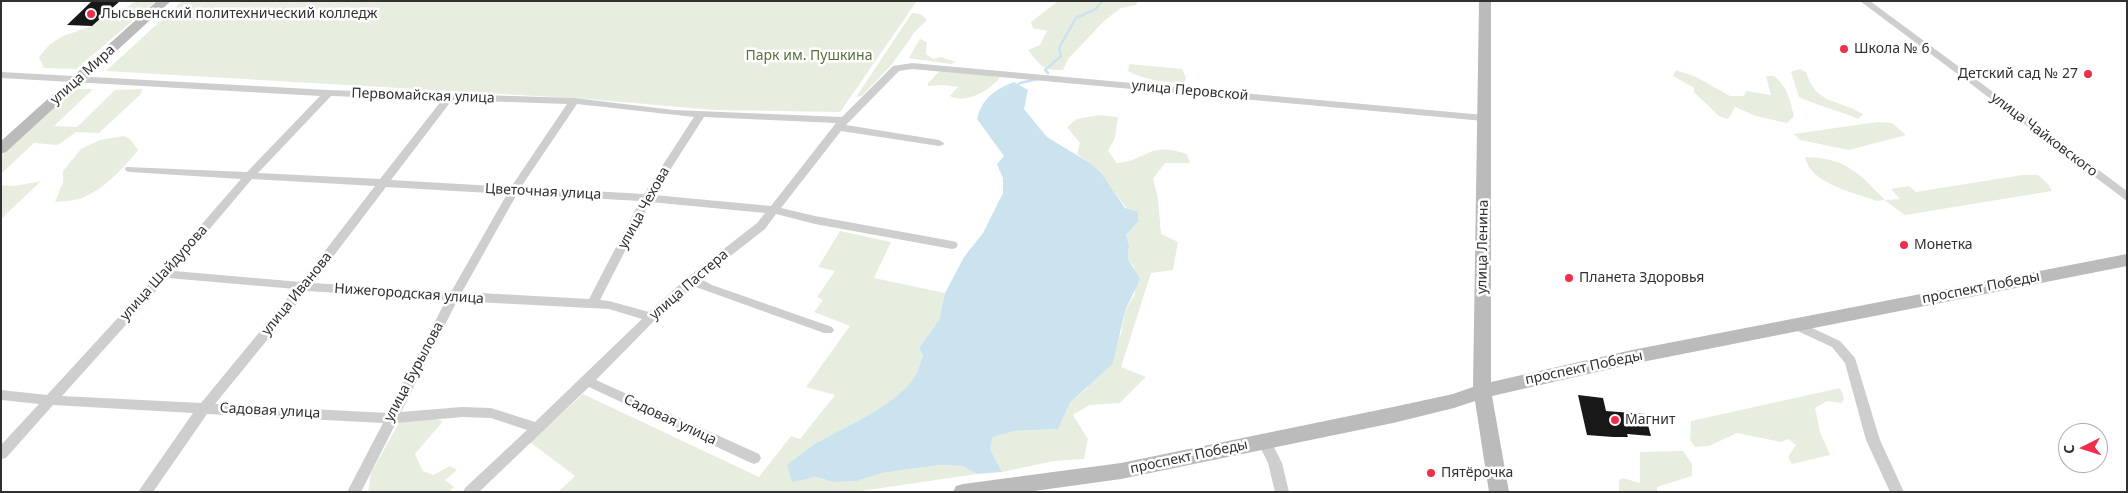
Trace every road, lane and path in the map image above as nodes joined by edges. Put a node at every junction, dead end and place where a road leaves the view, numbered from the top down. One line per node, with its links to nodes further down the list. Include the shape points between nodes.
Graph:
1 (165, 1): 6 (street, улица Мира)
2 (1485, 1): 11 (street, улица Ленина)
3 (1864, 1): 19 (street, улица Чайковского)
4 (896, 68): 11 (street, улица Перовской, via 912,66); 12 (street, улица Пастера)
5 (1, 75): 6 (street, Первомайская улица)
6 (76, 80): 7 (street, Первомайская улица); 14 (street, улица Мира)
7 (328, 93): 8 (street, Первомайская улица); 16 (street, улица Шайдурова)
8 (449, 97): 9 (street, Первомайская улица); 17 (street, улица Иванова)
9 (574, 101): 10 (street, Первомайская улица); 18 (street, улица Бурылова)
10 (700, 115): 12 (street, Первомайская улица); 20 (street, улица Чехова)
11 (1484, 118): 33 (street, улица Ленина)
12 (841, 124): 13 (street, Первомайская улица); 21 (street, улица Пастера)
13 (939, 143)
14 (1, 149)
15 (130, 169): 16 (street, Цветочная улица)
16 (249, 176): 17 (street, Цветочная улица); 24 (street, улица Шайдурова)
17 (382, 184): 18 (street, Цветочная улица); 26 (street, улица Иванова)
18 (514, 190): 20 (street, Цветочная улица); 27 (street, улица Бурылова)
19 (2127, 197)
20 (647, 198): 21 (street, Цветочная улица); 28 (street, улица Чехова)
21 (773, 210): 22 (street, Цветочная улица); 25 (street, улица Пастера, via 761,226)
22 (952, 245)
23 (2127, 260): 30 (street, проспект Победы)
24 (166, 274): 26 (street, Нижегородская улица); 35 (street, улица Шайдурова)
25 (692, 280): 29 (street, улица Пастера); 31 (street)
26 (306, 285): 27 (street, Нижегородская улица); 36 (street, улица Иванова)
27 (453, 298): 28 (street, Нижегородская улица); 37 (street, улица Бурылова)
28 (592, 304): 29 (street, Нижегородская улица, via 609,305)
29 (651, 317): 32 (street, улица Пастера)
30 (1795, 325): 33 (street, проспект Победы); 48 (street, via 1836,344 1851,361 1873,440)
31 (828, 330)
32 (587, 381): 38 (street, улица Пастера); 41 (street, Садовая улица)
33 (1482, 391): 39 (street, проспект Победы, via 1393,415); 47 (street, улица Ленина)
34 (1, 395): 35 (street, Садовая улица)
35 (48, 400): 36 (street, Садовая улица); 40 (street, улица Шайдурова)
36 (204, 408): 37 (street, Садовая улица); 42 (street, улица Иванова)
37 (390, 418): 38 (street, Садовая улица, via 491,413); 43 (street, улица Бурылова)
38 (536, 428): 44 (street, улица Пастера)
39 (1264, 441): 45 (street, проспект Победы, via 1121,471); 46 (street, via 1275,463)
40 (1, 454)
41 (754, 458)
42 (145, 492)
43 (354, 492)
44 (470, 492)
45 (964, 492)
46 (1282, 492)
47 (1499, 492)
48 (1897, 492)

